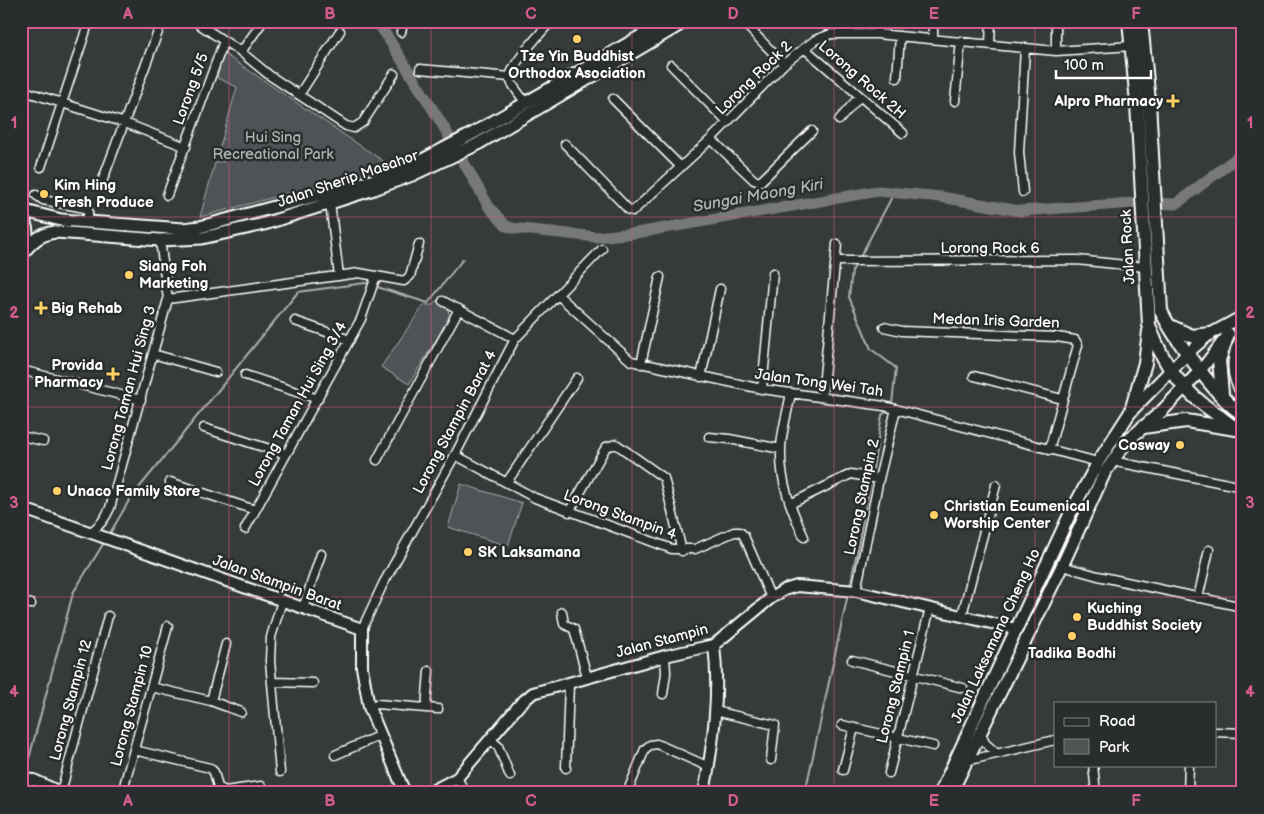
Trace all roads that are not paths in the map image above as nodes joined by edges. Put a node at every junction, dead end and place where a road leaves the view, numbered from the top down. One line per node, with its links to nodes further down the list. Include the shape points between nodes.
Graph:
1 (89, 21): 41 (street)
2 (162, 21): 44 (street)
3 (194, 21): 21 (street)
4 (263, 21): 28 (street)
5 (404, 21): 17 (street)
6 (551, 21): 33 (street, via 523,55)
7 (667, 21): 40 (main road, Jalan Sherip Masahor)
8 (686, 21): 48 (main road, Jalan Sherip Masahor)
9 (742, 21): 29 (street)
10 (878, 21): 18 (street)
11 (933, 21): 20 (street)
12 (991, 21): 23 (street)
13 (1056, 21): 27 (street)
14 (1129, 21): 24 (main road, Jalan Rock)
15 (1141, 21): 81 (main road, Jalan Rock, via 1155,194 1159,292 1161,311)
16 (340, 31): 36 (street)
17 (401, 32)
18 (877, 34): 19 (street, Lorong Rock 2); 25 (street, Lorong Rock 2, via 831,34)
19 (900, 36): 20 (street, Lorong Rock 2); 34 (street)
20 (933, 38): 22 (street, Lorong Rock 2)
21 (224, 41): 28 (street); 50 (street, Lorong 5/5)
22 (961, 41): 23 (street, Lorong Rock 2); 39 (street)
23 (990, 44): 26 (street, Lorong Rock 2)
24 (1132, 46): 27 (street, Lorong Rock 2); 68 (main road, Jalan Rock)
25 (804, 48): 29 (street, Lorong Rock 2); 37 (street, Lorong Rock 2H)
26 (1025, 48): 27 (street, Lorong Rock 2); 55 (street, via 1019,152)
27 (1056, 51)
28 (241, 52): 36 (street)
29 (784, 64): 43 (street, Lorong Rock 2)
30 (671, 65): 43 (street)
31 (420, 69): 33 (street)
32 (394, 74): 36 (street, via 363,122 354,128)
33 (510, 78): 40 (street)
34 (897, 78)
35 (21, 90): 41 (street)
36 (299, 95)
37 (860, 96): 42 (street); 46 (street, Lorong Rock 2H)
38 (613, 99): 53 (street)
39 (955, 101)
40 (525, 102): 48 (main road, Jalan Sherip Masahor)
41 (62, 104): 44 (street); 52 (street)
42 (839, 120)
43 (727, 122): 47 (street, Lorong Rock 2)
44 (125, 123): 50 (street); 54 (street)
45 (812, 131): 47 (street, via 760,182)
46 (903, 133)
47 (711, 139): 53 (street, Lorong Rock 2)
48 (473, 140): 51 (main road, Jalan Sherip Masahor)
49 (565, 144): 53 (street, Lorong Rock 2, via 633,211)
50 (186, 147): 57 (street, Lorong 5/5)
51 (437, 159): 58 (main road, Jalan Sherip Masahor, via 405,178); 61 (main road, Jalan Sherip Masahor, via 371,182 200,227 183,229)
52 (41, 167)
53 (681, 168)
54 (102, 182)
55 (1023, 192)
56 (36, 195): 61 (street, via 43,200 85,208 88,210)
57 (167, 195)
58 (330, 203): 62 (main road, Jalan Sherip Masahor, via 219,234); 70 (street)
59 (21, 210): 61 (main road, Jalan Sherip Masahor, via 54,219)
60 (21, 216): 66 (main road, via 28,234)
61 (88, 222)
62 (160, 240): 66 (main road, Jalan Sherip Masahor, via 56,232 38,237); 75 (street, Lorong Taman Hui Sing 3)
63 (419, 244): 71 (street, via 407,280 397,282)
64 (837, 244): 67 (street)
65 (602, 249): 74 (street, Lorong Stampin Barat 4)
66 (21, 253)
67 (836, 261): 68 (street, Lorong Rock 6, via 1077,260); 103 (street)
68 (1145, 267): 80 (main road, Jalan Rock)
69 (773, 273): 99 (street)
70 (339, 276): 71 (street, via 359,273); 75 (street)
71 (376, 277): 86 (street, Lorong Taman Hui Sing 3/4)
72 (660, 277): 90 (street)
73 (720, 289): 97 (street)
74 (558, 296): 87 (street, Lorong Stampin Barat 4); 90 (street, Jalan Tong Wei Tah, via 625,358)
75 (168, 298): 89 (street, Lorong Taman Hui Sing 3)
76 (443, 301): 77 (street)
77 (459, 309): 87 (street); 121 (street)
78 (1239, 318): 83 (street); 84 (street)
79 (295, 321): 86 (street)
80 (1149, 325): 94 (main road, Jalan Rock); 109 (main road, via 1145,363)
81 (1168, 325): 83 (main road, via 1192,336); 88 (main road, Jalan Rock)
82 (884, 327): 105 (street, Medan Iris Garden, via 902,331 1075,340 1078,345)
83 (1210, 334): 88 (street)
84 (1228, 334): 92 (street); 106 (main road, via 1219,360)
85 (1243, 334): 102 (street, via 1235,348 1232,368 1235,386)
86 (350, 340): 104 (street, Lorong Taman Hui Sing 3/4)
87 (515, 340): 120 (street, Lorong Stampin Barat 4)
88 (1188, 353): 92 (main road, Jalan Rock); 94 (main road, Jalan Laksamana Cheng Ho)
89 (153, 354): 93 (street); 107 (street, Lorong Taman Hui Sing 3)
90 (641, 364): 97 (street, Jalan Tong Wei Tah)
91 (21, 370): 107 (street)
92 (1201, 370): 100 (main road, Jalan Laksamana Cheng Ho); 106 (main road, Jalan Rock)
93 (216, 372)
94 (1170, 372): 100 (main road, Jalan Rock); 109 (main road, Jalan Laksamana Cheng Ho)
95 (245, 375): 104 (street)
96 (974, 376): 105 (street)
97 (701, 377): 99 (street, Jalan Tong Wei Tah)
98 (577, 378): 126 (street)
99 (762, 389): 101 (street, Jalan Tong Wei Tah)
100 (1185, 389): 111 (main road, Jalan Laksamana Cheng Ho); 113 (main road, Jalan Rock)
101 (791, 392): 103 (street, Jalan Tong Wei Tah); 117 (street)
102 (1243, 396)
103 (822, 397): 108 (street, Jalan Tong Wei Tah)
104 (318, 399): 119 (street, Lorong Taman Hui Sing 3/4)
105 (1062, 399): 118 (street, Medan Iris Garden)
106 (1222, 399): 110 (main road, Jalan Rock)
107 (141, 400): 134 (street, Lorong Taman Hui Sing 3, via 110,508 98,528)
108 (894, 409): 118 (street, Jalan Tong Wei Tah); 124 (street, Lorong Stampin 2)
109 (1131, 411): 122 (main road, Jalan Laksamana Cheng Ho)
110 (1243, 414)
111 (1143, 427): 113 (main road, via 1186,421); 123 (main road, Jalan Laksamana Cheng Ho, via 1127,441)
112 (204, 428): 119 (street)
113 (1241, 430)
114 (21, 436): 116 (street)
115 (708, 437): 117 (street)
116 (43, 441)
117 (781, 449): 129 (street, via 782,476)
118 (1049, 450): 122 (street, Jalan Tong Wei Tah)
119 (285, 454): 131 (street, Lorong Taman Hui Sing 3/4)
120 (455, 455): 126 (street, Lorong Stampin 4); 154 (street, Lorong Stampin Barat 4, via 383,584)
121 (377, 460)
122 (1098, 462): 155 (main road, Jalan Laksamana Cheng Ho)
123 (1112, 462): 128 (street); 139 (main road, Jalan Laksamana Cheng Ho)
124 (876, 478): 129 (street, via 850,474); 141 (street, Lorong Stampin 2)
125 (170, 482): 131 (street)
126 (507, 482): 132 (street, Lorong Stampin 4)
127 (996, 485): 152 (street)
128 (1243, 487)
129 (790, 504): 135 (street)
130 (21, 508): 134 (street, Jalan Stampin Barat)
131 (255, 510): 133 (street, Lorong Taman Hui Sing 3/4)
132 (569, 512): 136 (street, Lorong Stampin 4); 136 (street, via 606,447 616,444 664,478)
133 (245, 530)
134 (89, 533): 144 (street, Jalan Stampin Barat)
135 (804, 537)
136 (682, 550): 142 (street, Lorong Stampin 4, via 695,549 740,532)
137 (1209, 550): 143 (street)
138 (321, 554): 148 (street)
139 (1062, 566): 140 (main road, Jalan Laksamana Cheng Ho); 143 (street)
140 (1056, 578): 155 (main road, via 1046,588 1023,629); 177 (main road, Jalan Laksamana Cheng Ho)
141 (854, 591): 142 (street, Jalan Stampin, via 797,586); 149 (street, Jalan Stampin)
142 (771, 598): 157 (street, Jalan Stampin)
143 (1198, 598): 147 (street)
144 (282, 601): 148 (street, Jalan Stampin Barat); 163 (street, via 271,637)
145 (21, 602): 146 (street)
146 (31, 604)
147 (1243, 607)
148 (303, 608): 154 (street, Jalan Stampin Barat)
149 (930, 608): 152 (street, Jalan Stampin); 161 (street, Lorong Stampin 1)
150 (562, 612): 162 (street, via 564,624 574,629)
151 (108, 616): 201 (street, Lorong Stampin 12)
152 (962, 616): 155 (street, Jalan Stampin)
153 (168, 626): 166 (street, Lorong Stampin 10)
154 (362, 629): 170 (street, via 362,668)
155 (1016, 629): 208 (main road, Jalan Laksamana Cheng Ho)
156 (226, 644): 169 (street)
157 (714, 645): 158 (street, Jalan Stampin); 173 (street)
158 (665, 656): 162 (street, Jalan Stampin); 168 (street)
159 (852, 660): 161 (street)
160 (429, 671): 171 (street)
161 (913, 675): 167 (street); 181 (street, Lorong Stampin 1)
162 (587, 677): 165 (street, Jalan Stampin)
163 (272, 682): 164 (street); 195 (street)
164 (313, 683)
165 (568, 683): 182 (street, Jalan Stampin, via 527,697); 193 (street)
166 (151, 687): 169 (street); 185 (street, Lorong Stampin 10)
167 (963, 688)
168 (663, 694)
169 (211, 701): 174 (street)
170 (369, 707): 171 (street, via 377,704); 180 (street)
171 (426, 708): 172 (street)
172 (438, 709)
173 (715, 711): 188 (street, via 775,725); 192 (street)
174 (241, 712)
175 (842, 725): 176 (street)
176 (854, 728): 181 (street); 194 (street)
177 (980, 732): 186 (street, via 985,743); 189 (main road, Jalan Laksamana Cheng Ho)
178 (1216, 732): 179 (street)
179 (1243, 733)
180 (381, 735): 187 (street); 203 (street)
181 (897, 738): 184 (street); 196 (street, Lorong Stampin 1)
182 (490, 739): 197 (street, via 498,746); 199 (street, Jalan Stampin)
183 (1054, 740): 186 (street)
184 (933, 746)
185 (134, 750): 200 (street, via 210,768 218,787 225,791); 202 (street, Lorong Stampin 10)
186 (996, 753): 189 (street)
187 (335, 755)
188 (771, 760)
189 (966, 761): 209 (main road, Jalan Laksamana Cheng Ho)
190 (1093, 766): 210 (street)
191 (1189, 766): 211 (street)
192 (709, 767): 206 (street, via 657,744 650,745 645,749); 207 (street)
193 (566, 768)
194 (844, 770)
195 (280, 772)
196 (889, 773)
197 (510, 776)
198 (21, 778): 201 (street)
199 (457, 778): 204 (street, Jalan Stampin); 205 (street)
200 (260, 786)
201 (62, 792)
202 (122, 793)
203 (405, 793)
204 (428, 793)
205 (466, 793)
206 (628, 793)
207 (704, 793)
208 (940, 793)
209 (951, 793)
210 (1096, 793)
211 (1188, 793)

